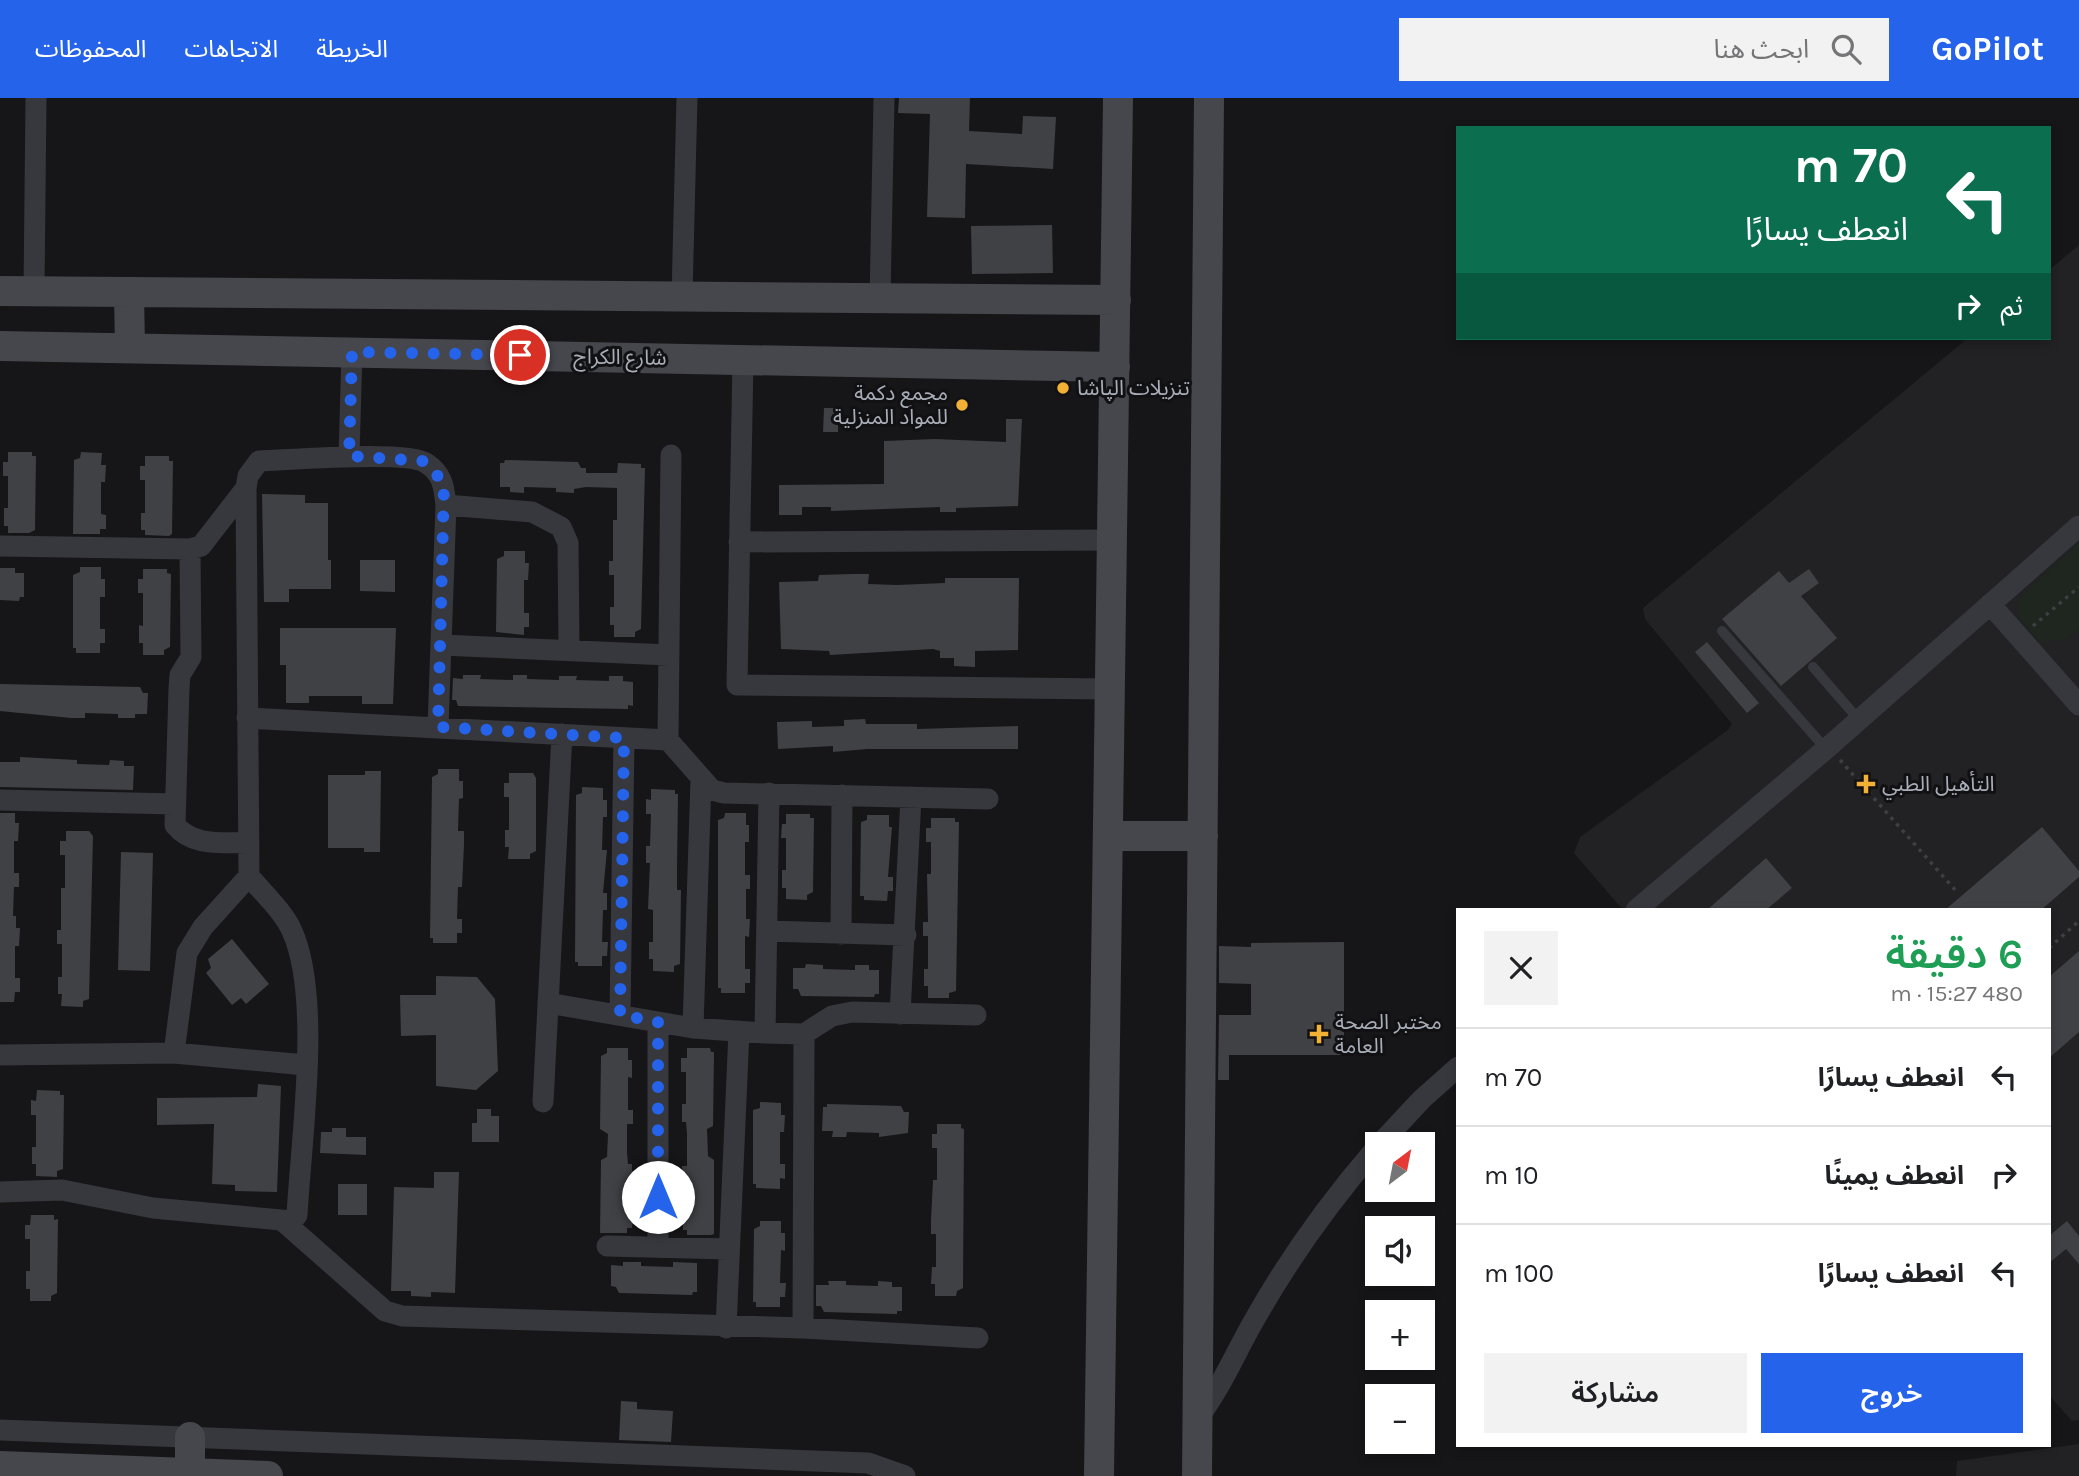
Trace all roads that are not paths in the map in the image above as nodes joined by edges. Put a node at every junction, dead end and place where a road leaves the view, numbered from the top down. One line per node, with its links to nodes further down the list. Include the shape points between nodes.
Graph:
1 (36, 98): 7 (street)
2 (687, 98): 9 (street)
3 (884, 98): 10 (street)
4 (1118, 98): 11 (street)
5 (1209, 98): 49 (street)
6 (0, 291): 7 (street)
7 (34, 291): 8 (street)
8 (130, 292): 9 (street); 13 (street)
9 (682, 296): 10 (street)
10 (880, 298): 11 (street)
11 (1116, 300): 16 (street)
12 (0, 346): 13 (street, شارع الكراج)
13 (130, 348): 14 (street, شارع الكراج)
14 (352, 352): 15 (street, شارع الكراج); 18 (street)
15 (743, 360): 16 (street, شارع الكراج); 23 (street)
16 (1115, 367): 22 (street)
17 (671, 455): 30 (street)
18 (349, 456): 19 (street, via 259,461 248,475); 20 (street, via 424,461 444,483)
19 (246, 488): 25 (street, via 201,546); 34 (street)
20 (446, 505): 28 (street); 29 (street, via 532,512 561,527 568,543)
21 (2079, 526): 26 (street)
22 (1112, 540): 23 (street); 32 (street)
23 (739, 542): 32 (street, via 737,685)
24 (0, 546): 25 (street)
25 (190, 549): 47 (street, via 191,657 178,688)
26 (1990, 604): 33 (street); 35 (street)
27 (1722, 631): 40 (lane)
28 (441, 645): 29 (street); 36 (street)
29 (569, 650): 30 (street)
30 (669, 655): 39 (street)
31 (1813, 667): 35 (lane)
32 (1110, 689): 48 (street)
33 (2079, 705)
34 (247, 718): 36 (street); 50 (street)
35 (1859, 720): 40 (street)
36 (438, 727): 37 (street)
37 (562, 734): 38 (street); 56 (street)
38 (624, 738): 39 (street); 58 (street)
39 (668, 740): 41 (street)
40 (1827, 748): 52 (street)
41 (701, 779): 42 (street, via 712,790 724,793); 61 (street)
42 (769, 793): 43 (street); 53 (street)
43 (842, 795): 44 (street); 54 (street)
44 (911, 797): 45 (street); 55 (street)
45 (988, 799)
46 (0, 800): 47 (street)
47 (175, 804): 50 (street, via 175,825 183,835 196,841)
48 (1108, 836): 49 (street); 87 (street)
49 (1203, 836): 80 (street)
50 (249, 843): 51 (street)
51 (249, 876): 65 (street, via 202,927 187,953); 67 (street, via 292,929 304,966)
52 (1638, 908)
53 (767, 931): 54 (street); 63 (street)
54 (841, 934): 55 (street)
55 (906, 936): 57 (street)
56 (548, 1003): 58 (street); 69 (street)
57 (900, 1014): 59 (street); 64 (street, via 832,1016)
58 (620, 1015): 60 (street)
59 (976, 1015)
60 (658, 1022): 61 (street); 75 (street)
61 (693, 1028): 62 (street)
62 (739, 1031): 63 (street); 76 (street)
63 (765, 1033): 64 (street)
64 (804, 1034): 78 (street)
65 (174, 1054): 66 (street); 67 (street)
66 (0, 1055)
67 (306, 1065): 73 (street, via 297,1215)
68 (1456, 1069): 70 (street)
69 (543, 1102)
70 (1393, 1132)
71 (1365, 1163): 80 (street, via 1275,1285)
72 (0, 1192): 73 (street, via 62,1190 153,1208)
73 (284, 1222): 77 (street, via 385,1311 401,1316)
74 (607, 1246): 75 (street)
75 (658, 1247): 76 (street)
76 (729, 1249): 77 (street)
77 (726, 1328): 78 (street)
78 (803, 1328): 79 (street)
79 (978, 1338)
80 (1197, 1419): 88 (street)
81 (0, 1430): 82 (street)
82 (190, 1437): 84 (street); 86 (street, via 868,1464)
83 (0, 1466): 84 (street)
84 (190, 1473): 85 (street)
85 (268, 1476)
86 (905, 1476)
87 (1099, 1476)
88 (1197, 1476)

